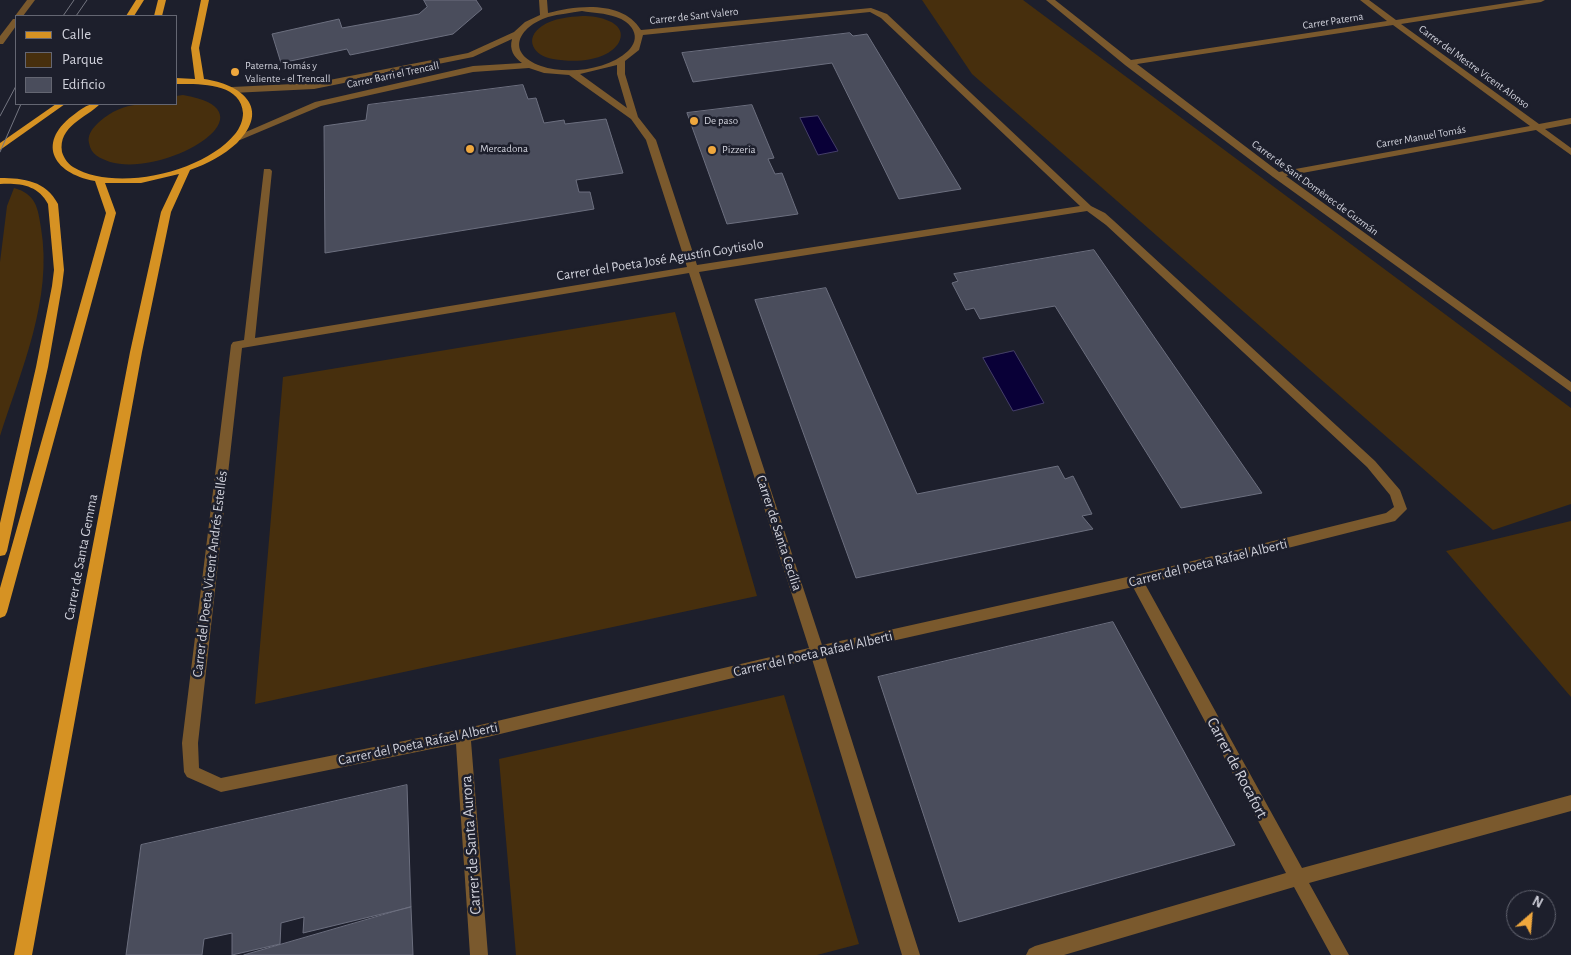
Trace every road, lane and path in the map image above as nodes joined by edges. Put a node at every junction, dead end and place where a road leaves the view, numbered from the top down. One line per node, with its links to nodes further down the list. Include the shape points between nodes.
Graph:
1 (31, 0): 9 (street)
2 (140, 0): 10 (main road)
3 (162, 0): 11 (main road)
4 (205, 0): 23 (main road, via 195,48)
5 (544, 0): 12 (street)
6 (1050, 0): 19 (street, Carrer de Sant Domènec de Guzmán)
7 (1364, 0): 14 (street, Carrer del Mestre Vicent Alonso)
8 (1541, 0): 14 (street, Carrer Paterna)
9 (20, 15)
10 (131, 15)
11 (158, 15)
12 (544, 16): 15 (street, via 582,9 602,11 620,15 633,23); 16 (street, Carrer Barri el Trencall)
13 (15, 21): 17 (street)
14 (1395, 23): 19 (street, Carrer Paterna); 29 (street, Carrer del Mestre Vicent Alonso)
15 (639, 33): 18 (street, via 637,46); 38 (street, Carrer de Sant Valero, via 871,10 884,16)
16 (517, 34): 20 (street, via 514,46 519,57); 24 (street, Carrer Barri el Trencall, via 470,55 314,86)
17 (0, 42)
18 (621, 61): 21 (street); 27 (street)
19 (1128, 63): 35 (street, Carrer de Sant Domènec de Guzmán)
20 (531, 66): 21 (street, Carrer Barri el Trencall); 30 (street, Carrer Barri el Trencall, via 473,69 318,104)
21 (572, 73): 27 (street)
22 (178, 81): 23 (main road)
23 (200, 81): 24 (main road)
24 (232, 90): 30 (main road, via 243,99 248,111 246,124)
25 (60, 105): 31 (main road)
26 (94, 105): 37 (main road, via 77,115 62,131 56,148 61,162 76,174)
27 (634, 117): 39 (street, Carrer de Santa Cecília, via 651,140)
28 (1571, 121): 29 (street, Carrer Manuel Tomás)
29 (1537, 127): 32 (street, Carrer del Mestre Vicent Alonso); 35 (street, Carrer Manuel Tomás)
30 (237, 138): 33 (main road, via 215,155)
31 (0, 148)
32 (1571, 152)
33 (186, 169): 37 (main road, via 127,181); 50 (main road, Carrer de Santa Gemma, via 166,212 136,352)
34 (267, 171): 40 (street, Carrer del Poeta Vicent Andrés Estellés)
35 (1276, 175): 41 (street, Carrer de Sant Domènec de Guzmán)
36 (0, 180): 42 (main road, via 23,181 50,194 59,270 42,367)
37 (99, 180): 44 (main road, via 111,213)
38 (1088, 208): 39 (street, Carrer del Poeta José Agustín Goytisolo); 43 (street, Carrer del Poeta Rafael Alberti, via 1110,223 1371,464 1396,493 1400,509 1390,517)
39 (694, 269): 40 (street, Carrer del Poeta José Agustín Goytisolo); 45 (street, Carrer de Santa Cecília)
40 (243, 344): 47 (street, Carrer del Poeta Vicent Andrés Estellés, via 190,744 192,772)
41 (1571, 388)
42 (0, 552)
43 (1136, 581): 45 (street, Carrer del Poeta Rafael Alberti); 49 (street, Carrer de Rocafort)
44 (0, 612)
45 (817, 652): 46 (street, Carrer del Poeta Rafael Alberti); 52 (street, Carrer de Santa Cecília)
46 (463, 736): 47 (street, Carrer del Poeta Rafael Alberti); 51 (street, Carrer de Santa Aurora)
47 (221, 785)
48 (1571, 802): 49 (street)
49 (1296, 878): 53 (street); 54 (street, Carrer de Rocafort)
50 (23, 955)
51 (479, 955)
52 (911, 955)
53 (1035, 955)
54 (1340, 955)

